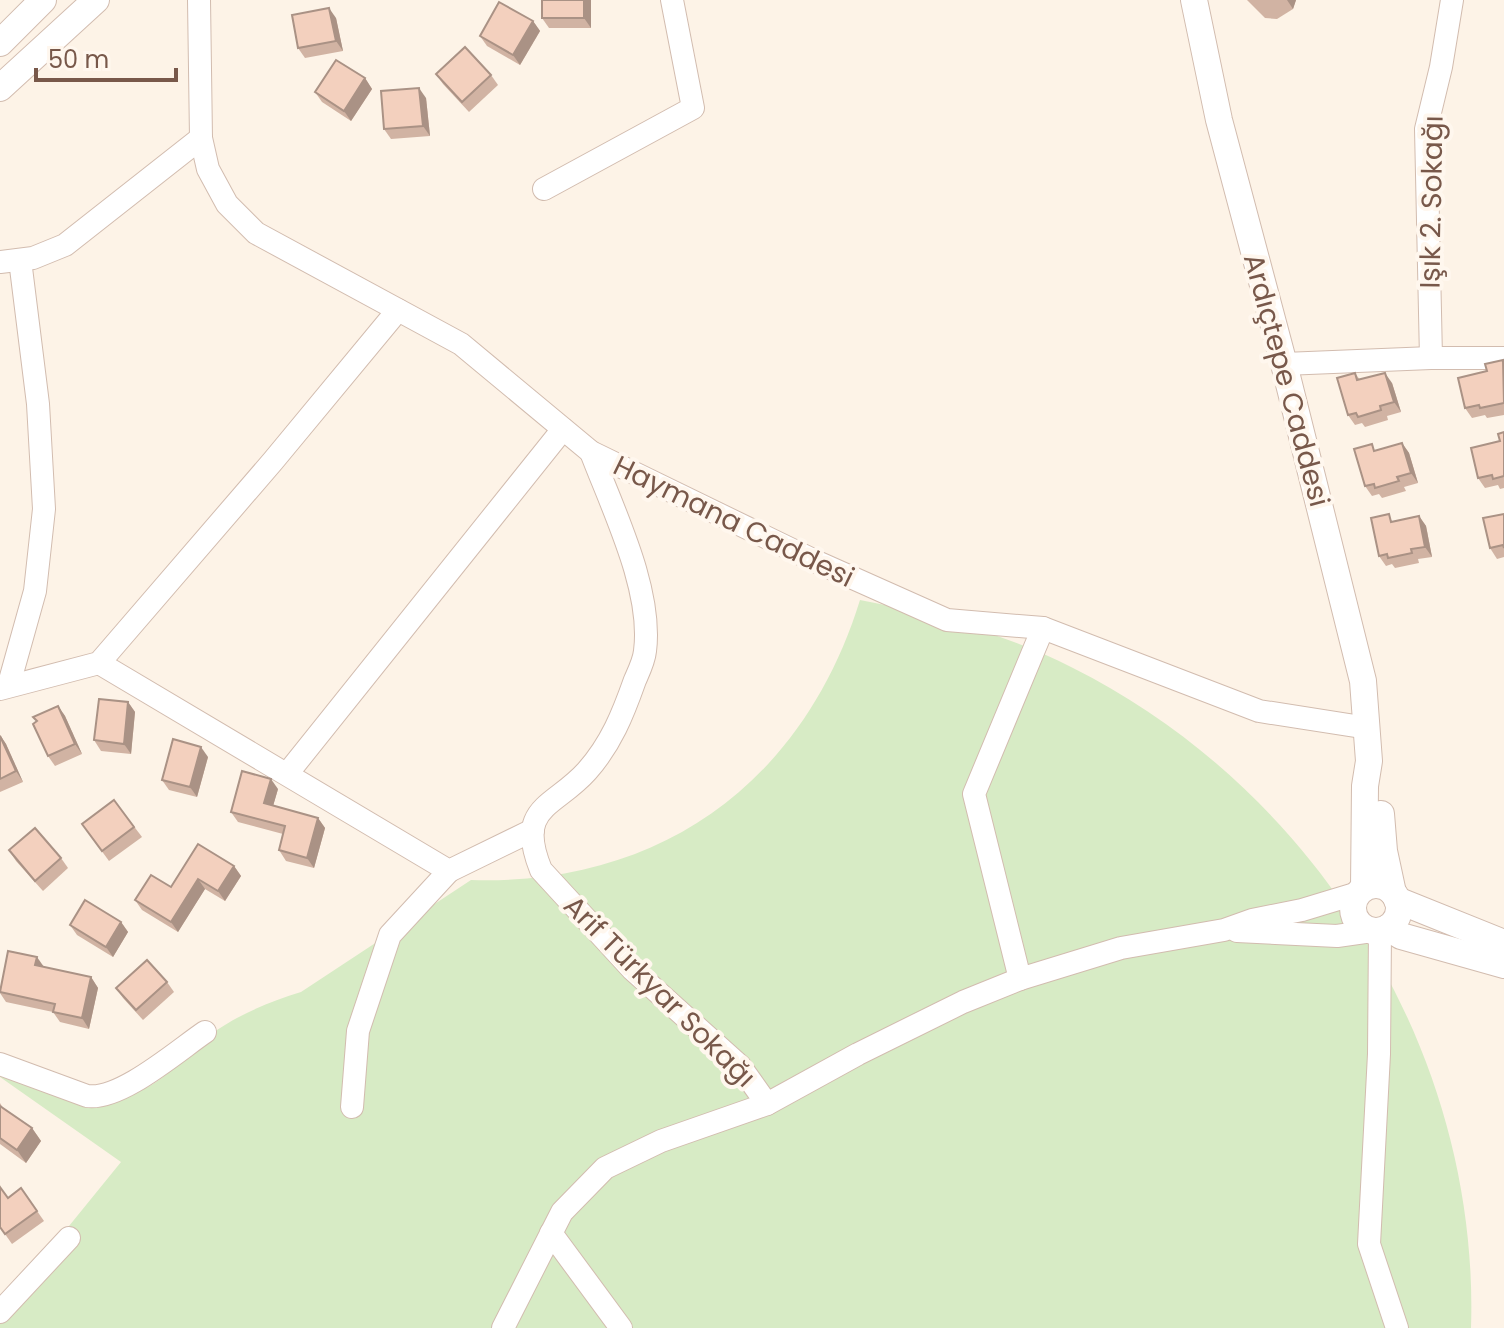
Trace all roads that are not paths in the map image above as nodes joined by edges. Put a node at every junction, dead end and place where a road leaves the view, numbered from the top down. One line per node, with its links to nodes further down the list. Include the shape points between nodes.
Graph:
1 (43, 0): 7 (street)
2 (96, 0): 8 (street)
3 (199, 0): 9 (street, Haymana Caddesi)
4 (672, 0): 10 (street, via 693,108)
5 (1194, 0): 15 (street, Ardıçtepe Caddesi, via 1219,120)
6 (1452, 0): 13 (street, Işık 2. Sokağı, via 1426,129)
7 (0, 43)
8 (0, 88)
9 (201, 138): 11 (street, via 65,245); 12 (street, Haymana Caddesi, via 208,169 227,204 256,233)
10 (544, 189)
11 (10, 261): 20 (street, via 38,404 44,509 35,591)
12 (398, 310): 16 (street, Haymana Caddesi, via 461,344); 19 (street)
13 (1431, 358): 14 (street); 15 (street)
14 (1504, 358)
15 (1284, 364): 21 (street, Ardıçtepe Caddesi, via 1360,667)
16 (563, 429): 17 (street, Haymana Caddesi); 23 (street)
17 (591, 452): 18 (street, Haymana Caddesi, via 947,620); 24 (street, via 646,604 645,653 612,739 585,774 550,800)
18 (1043, 628): 21 (street, Haymana Caddesi, via 1259,711); 32 (street, via 974,794)
19 (99, 663): 20 (street); 23 (street)
20 (5, 686)
21 (1368, 728): 22 (street, Ardıçtepe Caddesi)
22 (1369, 761): 26 (street, Ardıçtepe Caddesi); 27 (street, Ardıçtepe Caddesi, via 1379,788 1384,851)
23 (287, 774): 25 (street)
24 (533, 830): 25 (street); 35 (street, Arif Türkyar Sokağı, via 541,870 632,969 740,1066)
25 (449, 871): 36 (street, via 390,935 358,1031)
26 (1361, 890): 27 (street, via 1379,885); 28 (street); 29 (street, via 1353,900 1354,916 1364,928)
27 (1395, 896): 29 (street, via 1398,916); 30 (street)
28 (1224, 930): 29 (street, via 1337,936); 32 (street, via 1121,948)
29 (1380, 930): 31 (street); 42 (street, via 1369,1244)
30 (1504, 943)
31 (1504, 965)
32 (1020, 979): 35 (street, via 963,1002)
33 (205, 1032): 34 (street, via 118,1092 100,1097)
34 (0, 1064)
35 (767, 1104): 37 (street, via 661,1141 605,1168 562,1212)
36 (352, 1107)
37 (551, 1233): 40 (street); 41 (street)
38 (69, 1238): 39 (street)
39 (0, 1312)
40 (503, 1328)
41 (621, 1328)
42 (1397, 1328)

